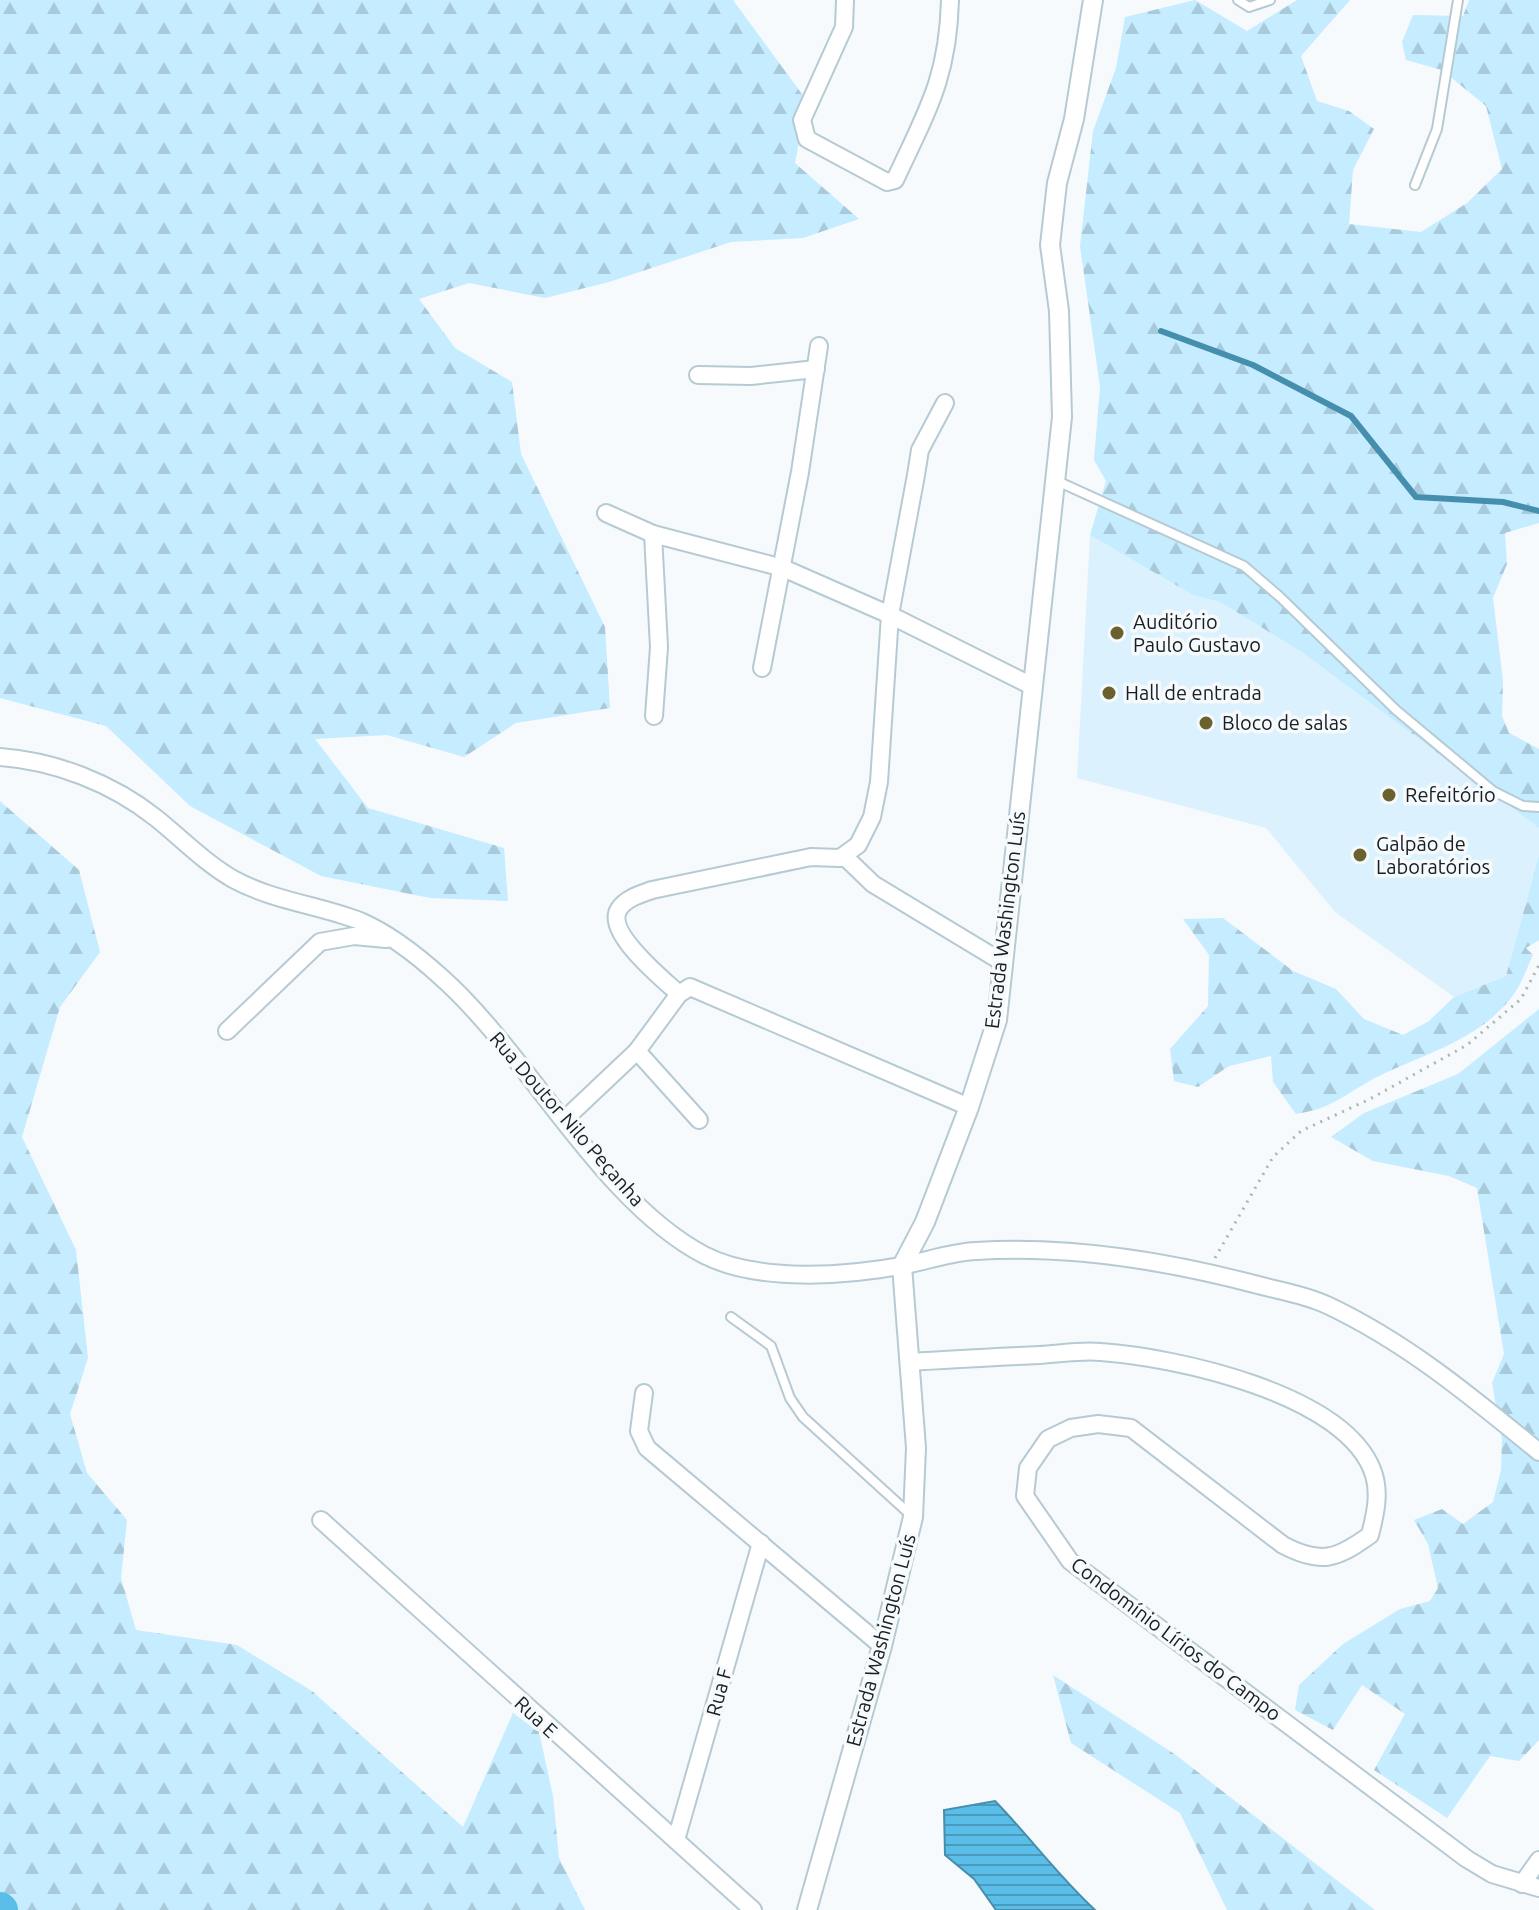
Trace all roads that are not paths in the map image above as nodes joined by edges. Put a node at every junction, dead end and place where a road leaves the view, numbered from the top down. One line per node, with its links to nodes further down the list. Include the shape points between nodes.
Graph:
1 (845, 0): 2 (street, via 844,27 802,130 807,139 887,182 895,180 941,81 949,47)
2 (950, 0)
3 (1093, 0): 12 (street, Estrada Washington Luís, via 1050,245 1062,402)
4 (1238, 0): 5 (lane, via 1249,7)
5 (1270, 0)
6 (1458, 0): 7 (lane, via 1437,129)
7 (1415, 185)
8 (819, 346): 9 (street)
9 (816, 369): 10 (street, via 741,377); 15 (street)
10 (698, 375)
11 (945, 403): 16 (street, via 920,450)
12 (1057, 481): 18 (street, Estrada Washington Luís); 21 (lane, via 1244,566 1396,710 1493,791 1523,806)
13 (606, 513): 14 (street)
14 (653, 534): 15 (street); 19 (street, via 659,676)
15 (783, 568): 16 (street); 17 (street)
16 (890, 615): 18 (street); 22 (street, via 879,782 872,817 858,845)
17 (762, 668)
18 (1032, 686): 24 (street, Estrada Washington Luís)
19 (654, 716)
20 (0, 757): 23 (street, Rua Doutor Nilo Peçanha, via 26,759 100,783 233,879 280,899 360,921)
21 (1539, 807)
22 (844, 856): 24 (street, via 866,879); 25 (street, via 811,857 652,890 626,903 616,918 620,932)
23 (391, 940): 26 (street, via 354,936 320,942); 29 (street, Rua Doutor Nilo Peçanha, via 441,977)
24 (1002, 962): 28 (street, Estrada Washington Luís, via 997,1020)
25 (679, 994): 27 (street); 28 (street, via 697,988)
26 (227, 1031)
27 (637, 1051): 29 (street); 30 (street)
28 (969, 1107): 31 (street, Estrada Washington Luís, via 925,1222)
29 (564, 1120): 31 (street, Rua Doutor Nilo Peçanha, via 622,1187 668,1231 706,1256 776,1274)
30 (699, 1120)
31 (902, 1266): 33 (street, Estrada Washington Luís); 35 (street, Rua Doutor Nilo Peçanha, via 972,1251 1052,1250 1207,1272 1322,1302 1437,1370)
32 (731, 1317): 36 (lane, via 771,1346 790,1398 803,1417)
33 (911, 1362): 36 (street, Estrada Washington Luís); 42 (street, Condomínio Lírios do Campo, via 1100,1352 1217,1371 1278,1393 1327,1420 1356,1446 1374,1473 1378,1501 1370,1535 1342,1555 1307,1558 1283,1545 1131,1428 1098,1424 1048,1439 1028,1468 1025,1496 1070,1561 1467,1859 1492,1874)
34 (644, 1393): 38 (street, via 639,1431 647,1448)
35 (1539, 1452)
36 (913, 1517): 39 (street, Estrada Washington Luís)
37 (321, 1520): 40 (street, Rua E)
38 (761, 1543): 39 (street); 40 (street, Rua F)
39 (882, 1646): 44 (street, Estrada Washington Luís)
40 (676, 1840): 43 (street, Rua E)
41 (1539, 1860): 42 (street)
42 (1531, 1886)
43 (753, 1910)
44 (807, 1910)

